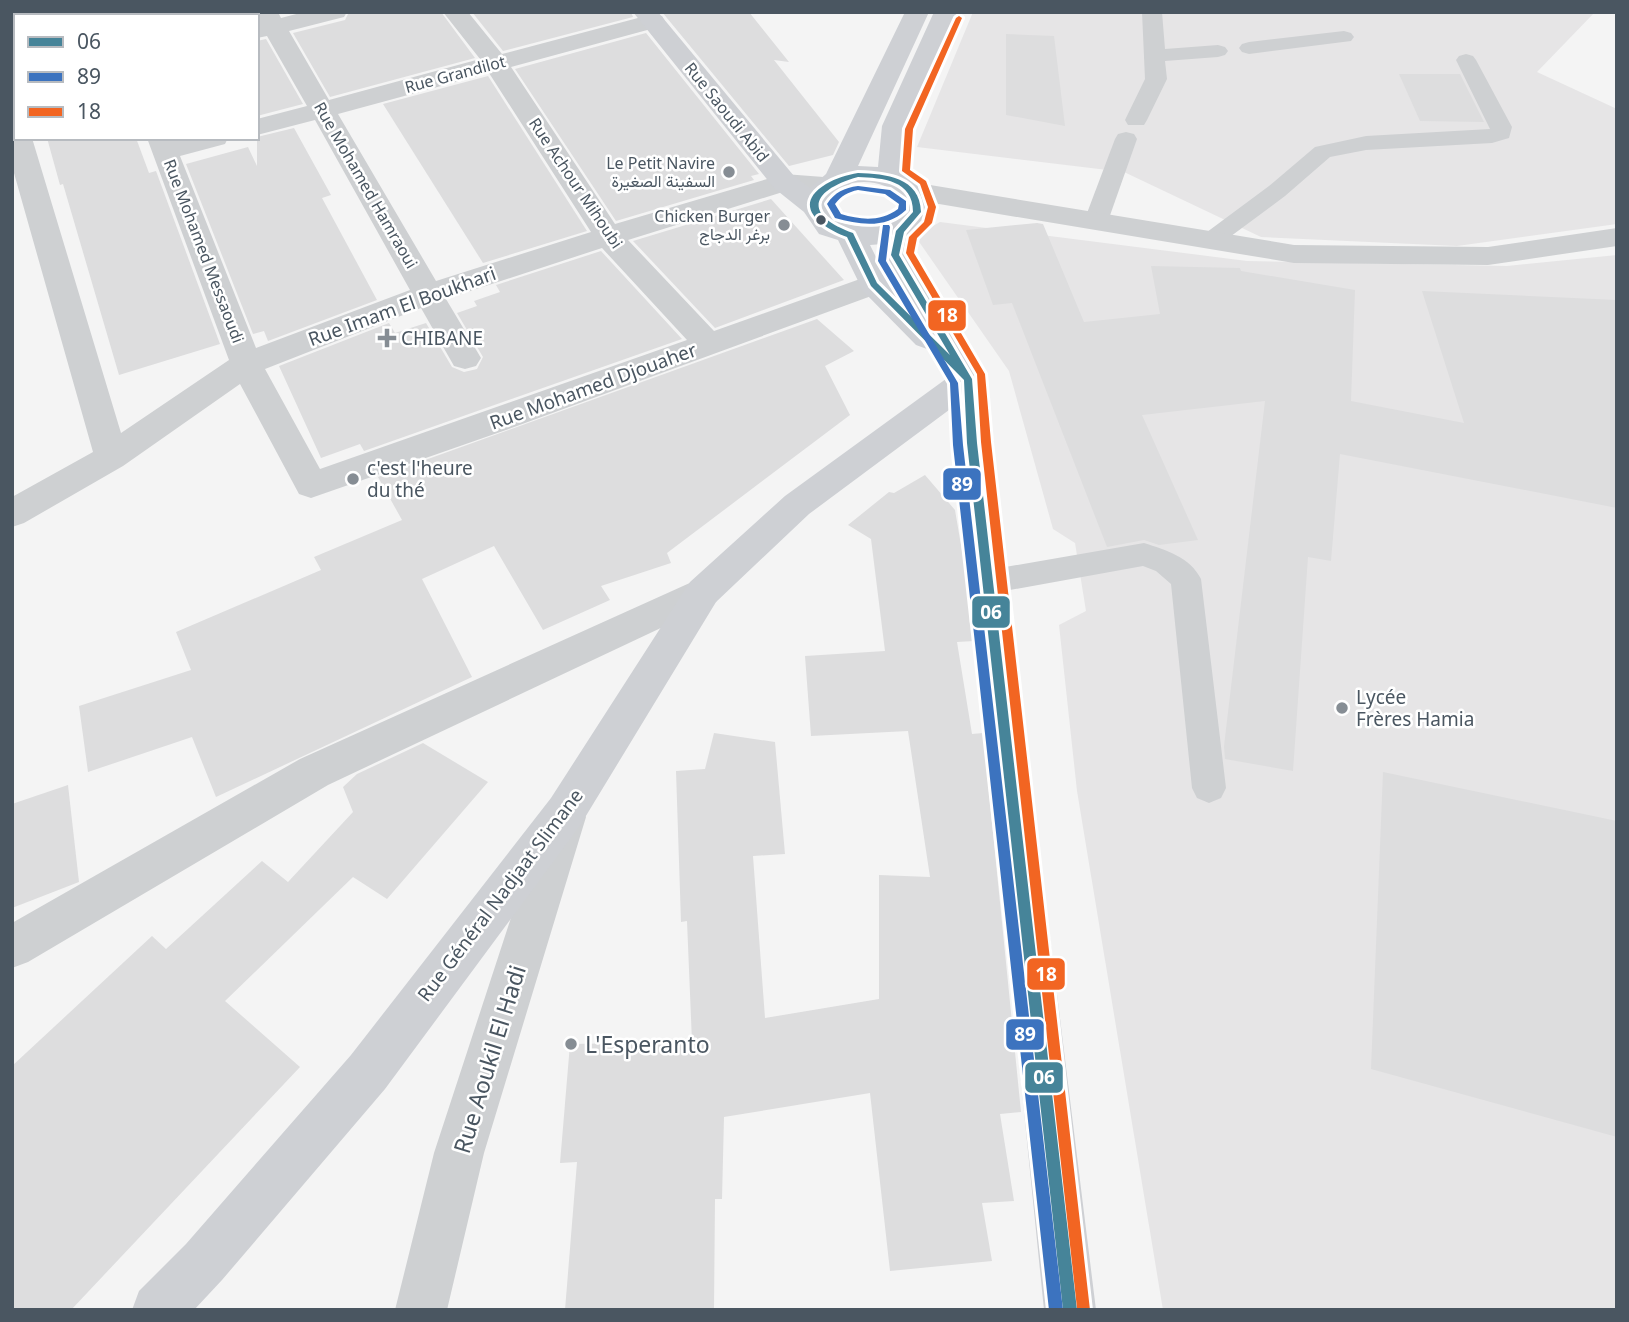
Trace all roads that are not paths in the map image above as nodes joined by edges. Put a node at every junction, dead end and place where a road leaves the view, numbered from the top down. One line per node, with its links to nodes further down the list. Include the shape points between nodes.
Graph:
1 (335, 12): 7 (street)
2 (455, 12): 13 (street, Rue Achour Mihoubi)
3 (917, 12): 21 (main road)
4 (946, 12): 20 (main road, via 895,127)
5 (1152, 12): 11 (lane)
6 (649, 17): 13 (street, Rue Grandilot); 19 (main road, Rue Saoudi Abid)
7 (266, 23): 14 (street, Rue Mohamed Hamraoui)
8 (1344, 37): 9 (lane)
9 (1249, 48)
10 (1218, 51): 11 (lane)
11 (1155, 56): 22 (lane, via 1156,79)
12 (1466, 60): 27 (lane, via 1501,133 1366,143 1323,152)
13 (496, 63): 14 (street, Rue Grandilot); 25 (street, Rue Achour Mihoubi)
14 (323, 110): 15 (street, Rue Grandilot); 29 (street, Rue Mohamed Hamraoui)
15 (259, 126)
16 (19, 140): 34 (street)
17 (200, 140): 18 (street)
18 (163, 145): 32 (street, Rue Mohamed Messaoudi)
19 (784, 182): 21 (street, Rue Imam El Boukhari); 25 (street, Rue Imam El Boukhari)
20 (902, 184): 21 (main road, via 857,174); 22 (street, via 917,195); 23 (main road, via 917,199 916,216)
21 (827, 189): 24 (main road, via 829,228)
22 (1096, 221): 27 (street)
23 (900, 230): 24 (main road); 33 (main road, via 895,255)
24 (850, 235): 28 (main road)
25 (608, 236): 29 (street, Rue Imam El Boukhari); 30 (street, Rue Achour Mihoubi)
26 (1617, 237): 27 (street, via 1488,256 1294,254)
27 (1211, 240)
28 (874, 284): 30 (street, Rue Mohamed Djouaher); 33 (main road)
29 (428, 294): 31 (street, Rue Mohamed Hamraoui); 32 (street, Rue Imam El Boukhari)
30 (708, 344): 35 (street, Rue Mohamed Djouaher)
31 (465, 358)
32 (246, 363): 34 (street, Rue Imam El Boukhari); 35 (street, Rue Mohamed Messaoudi)
33 (968, 379): 37 (main road); 38 (main road, Rue Général Nadjaat Slimane, via 797,505)
34 (111, 457): 36 (street, Rue Imam El Boukhari)
35 (311, 485)
36 (12, 514)
37 (988, 582): 39 (lane, via 1143,554 1167,563 1186,579); 44 (main road)
38 (703, 592): 40 (main road, Rue Général Nadjaat Slimane); 41 (street, via 314,772)
39 (1209, 788)
40 (566, 811): 42 (main road, Rue Général Nadjaat Slimane, via 368,1072); 43 (street, Rue Aoukil El Hadi, via 460,1153)
41 (12, 947)
42 (158, 1310)
43 (421, 1310)
44 (1070, 1310)

